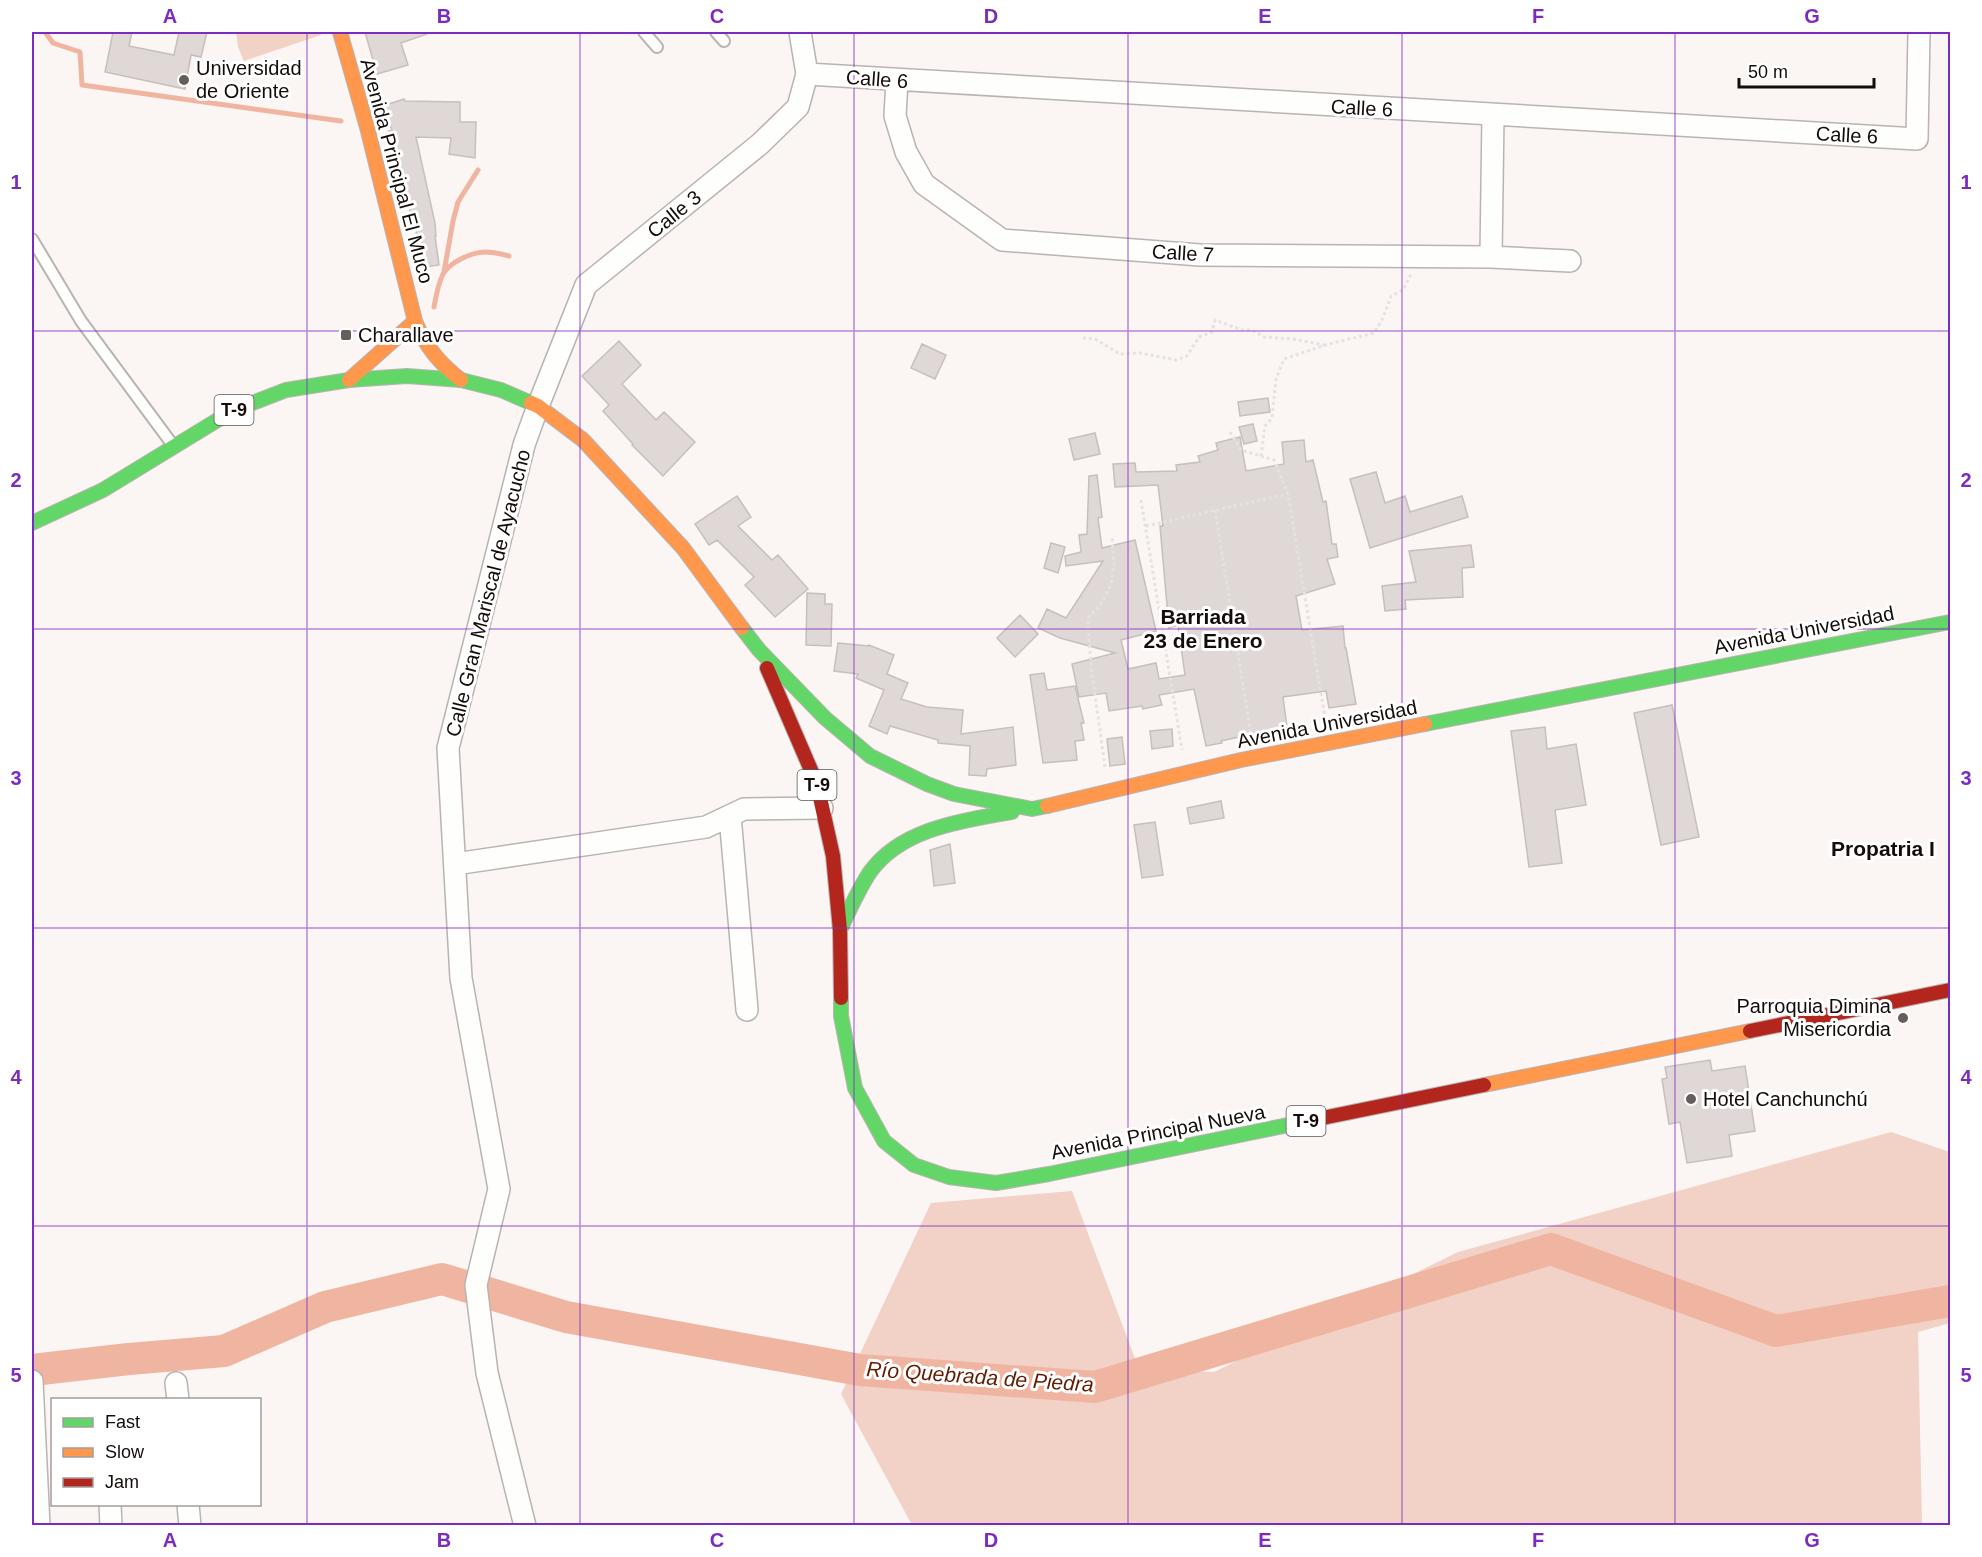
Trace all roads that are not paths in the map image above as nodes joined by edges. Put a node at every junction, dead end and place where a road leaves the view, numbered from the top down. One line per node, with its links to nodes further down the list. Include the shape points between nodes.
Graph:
1 (339, 32): 14 (main road, Avenida Principal El Muco)
2 (644, 32): 7 (lane)
3 (716, 32): 6 (lane)
4 (800, 32): 8 (street, Calle 3)
5 (1919, 32): 10 (street, Calle 6, via 1917,139)
6 (724, 41)
7 (657, 47)
8 (807, 74): 9 (street, Calle 6); 17 (street, Calle 3, via 798,107 760,144 586,285)
9 (897, 81): 10 (street, Calle 6); 12 (street, Calle 7, via 895,116 906,152 924,184 1002,240 1200,255)
10 (1493, 115): 12 (street)
11 (32, 239): 18 (lane, via 81,321)
12 (1491, 257): 13 (street, Calle 7)
13 (1570, 261)
14 (415, 321): 15 (main road); 16 (main road, Avenida Principal El Muco, via 440,365)
15 (349, 380): 16 (main road, T-9, via 407,376); 18 (main road, T-9, via 286,390 234,410)
16 (461, 380): 17 (main road, T-9, via 501,390)
17 (538, 406): 21 (main road, T-9, via 583,440 683,548); 25 (street, Calle Gran Mariscal de Ayacucho, via 524,446 448,748)
18 (173, 446): 19 (main road, T-9, via 103,490)
19 (32, 523)
20 (1950, 622): 23 (main road, Avenida Universidad / T-9, via 1255,757)
21 (759, 650): 22 (main road, Avenida Principal Nueva / T-9, via 817,784); 23 (main road, Avenida Universidad / T-9, via 825,718 870,756 954,794)
22 (822, 807): 24 (street, via 744,809); 26 (main road, Avenida Principal Nueva / T-9, via 833,856)
23 (1032, 809): 26 (main road, T-9, via 940,827 895,849 877,864)
24 (730, 816): 25 (street, via 706,827); 28 (street)
25 (455, 864): 35 (street, Calle Gran Mariscal de Ayacucho, via 461,978 499,1189 476,1285 488,1373)
26 (840, 930): 27 (main road, Avenida Principal Nueva / T-9, via 841,1016 855,1088 884,1141 914,1165 948,1177 996,1183)
27 (1950, 990)
28 (747, 1010)
29 (32, 1381): 32 (street)
30 (110, 1506): 33 (street)
31 (188, 1506): 34 (street)
32 (39, 1526)
33 (111, 1526)
34 (190, 1526)
35 (525, 1526)

